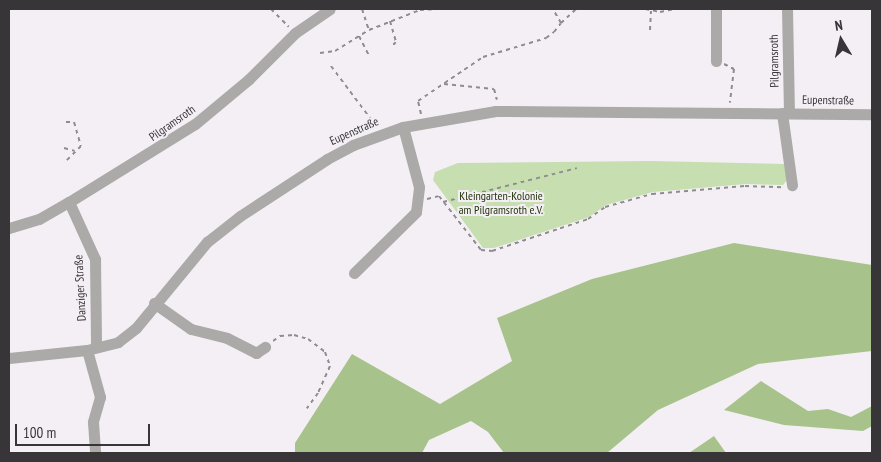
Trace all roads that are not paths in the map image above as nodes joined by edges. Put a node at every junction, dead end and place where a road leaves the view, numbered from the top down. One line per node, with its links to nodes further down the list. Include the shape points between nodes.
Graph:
1 (330, 9): 9 (street, Pilgramsroth, via 295,33 249,79 195,124)
2 (716, 9): 4 (street)
3 (787, 9): 5 (street, Pilgramsroth)
4 (716, 61)
5 (786, 113): 6 (street, Eupenstraße); 7 (street, Eupenstraße, via 496,111); 8 (street)
6 (872, 114)
7 (403, 127): 11 (street, via 420,200 409,222); 12 (street, Eupenstraße, via 326,159 240,216 207,242)
8 (792, 185)
9 (69, 202): 10 (street, Pilgramsroth, via 39,219); 14 (street, Danziger Straße, via 95,259)
10 (9, 228)
11 (354, 273)
12 (154, 304): 13 (street, via 192,329 227,338 256,354); 14 (street, Eupenstraße, via 136,328 118,342)
13 (265, 347)
14 (92, 348): 15 (street, Eupenstraße); 16 (street, Danziger Straße, via 100,397 93,422)
15 (9, 358)
16 (95, 453)

